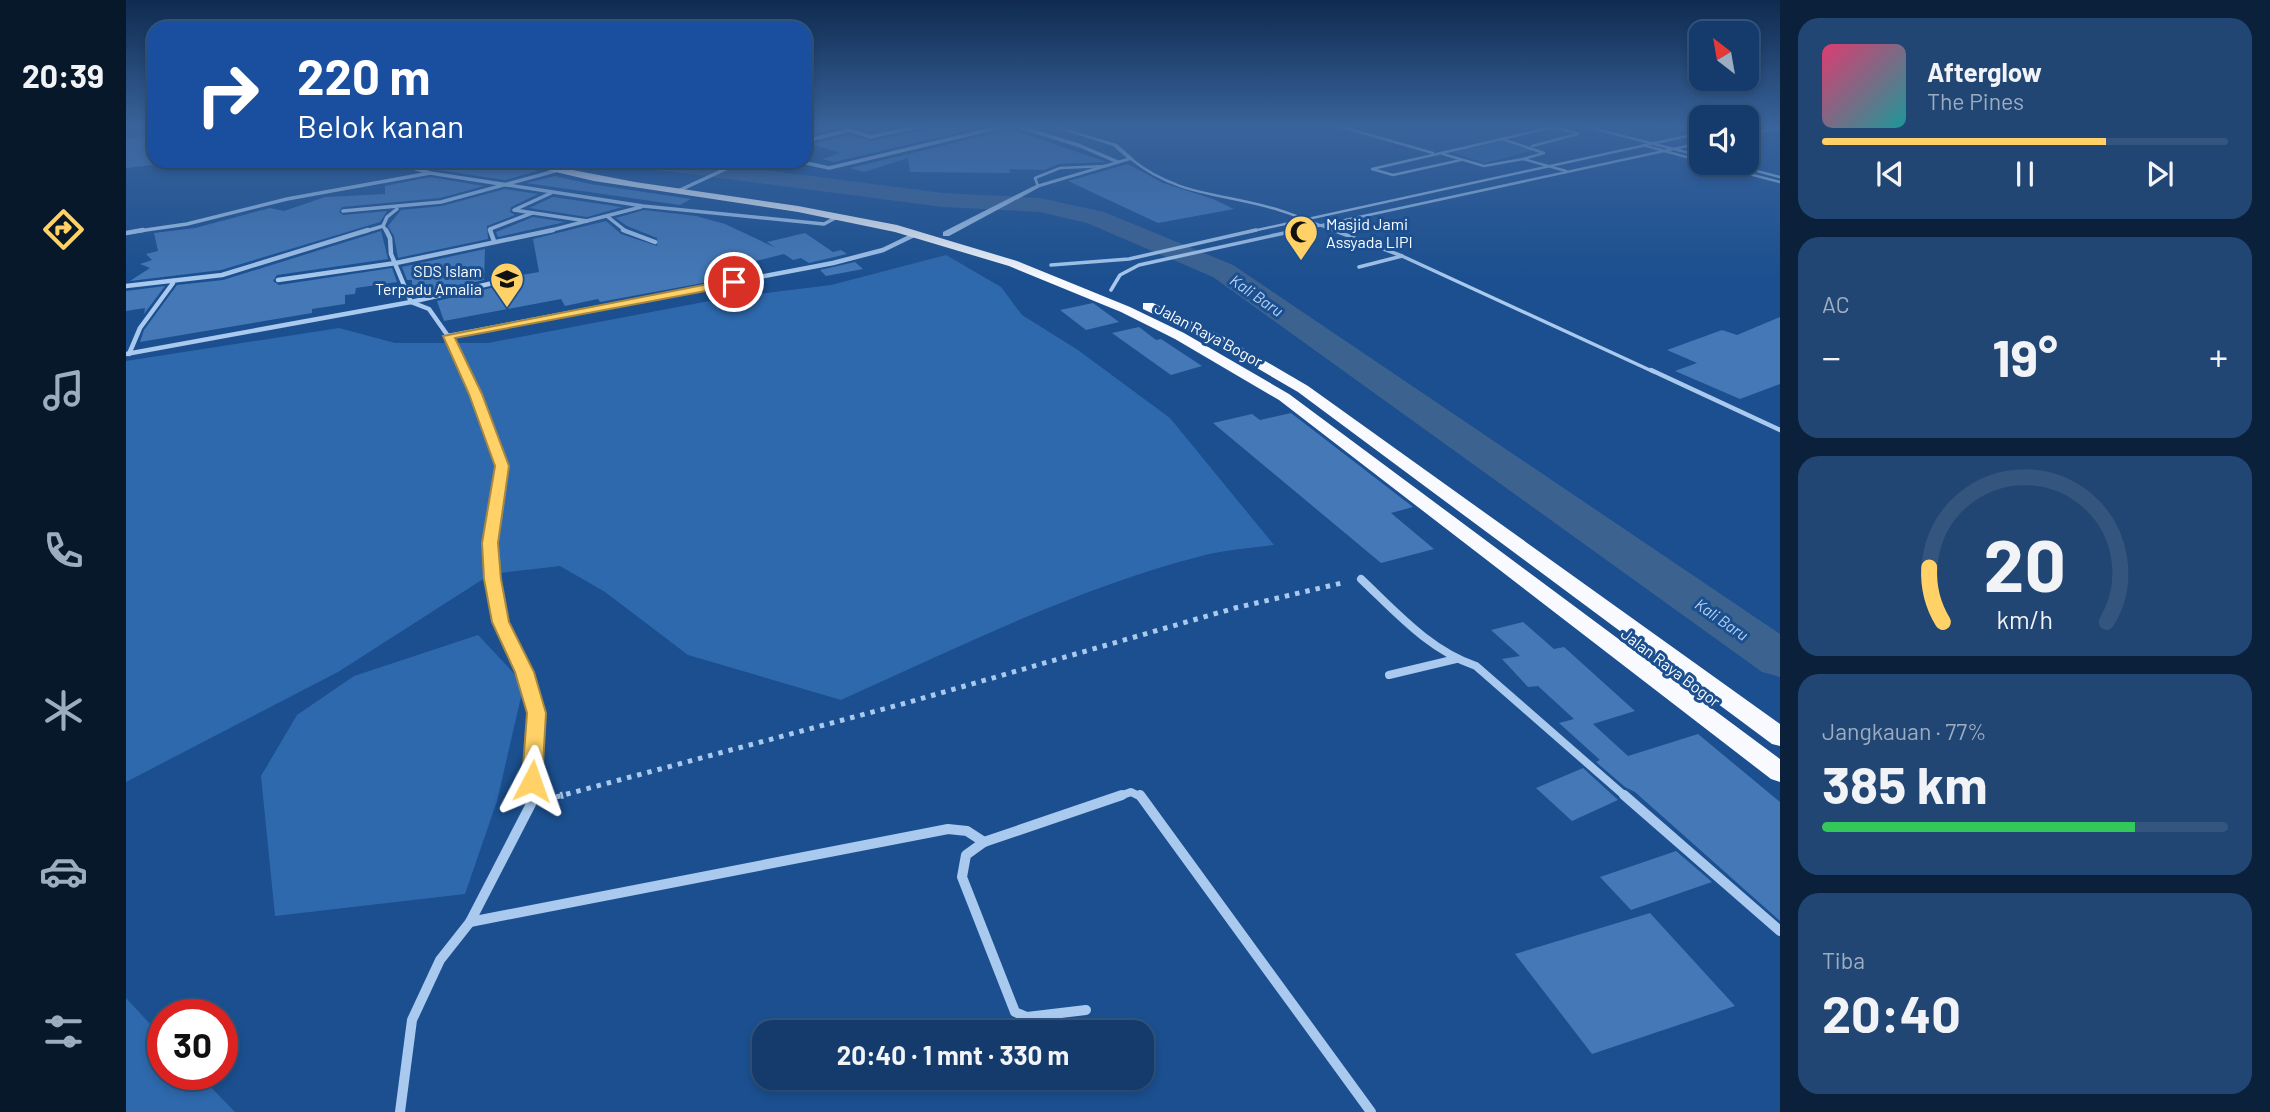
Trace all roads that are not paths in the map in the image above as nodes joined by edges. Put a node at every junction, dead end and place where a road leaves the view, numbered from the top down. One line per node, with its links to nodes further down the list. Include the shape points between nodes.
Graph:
1 (409, 177): 23 (street)
2 (454, 177): 10 (street)
3 (528, 177): 10 (street)
4 (617, 177): 11 (highway, Jalan Raya Bogor)
5 (708, 177): 11 (street)
6 (1069, 177): 25 (street, via 1023,192)
7 (1154, 177): 19 (lane, via 1182,189)
8 (1493, 177): 19 (lane)
9 (1546, 177): 22 (lane)
10 (509, 186): 12 (street); 14 (street)
11 (685, 188): 17 (highway, Jalan Raya Bogor); 25 (highway, Jalan Raya Bogor, via 848,210)
12 (552, 192): 13 (street); 16 (street, via 514,210)
13 (643, 206): 17 (street, via 824,224); 18 (street)
14 (398, 208): 15 (street); 21 (street)
15 (343, 211)
16 (533, 213): 20 (street); 26 (street, via 490,229)
17 (839, 216): 24 (highway, Jalan Raya Bogor)
18 (608, 217): 20 (street); 27 (street, via 624,230)
19 (1308, 218): 22 (lane); 29 (lane)
20 (591, 222): 26 (street)
21 (383, 226): 30 (street); 35 (street, via 222,275)
22 (1327, 226): 28 (lane); 32 (lane)
23 (126, 233)
24 (914, 234): 40 (street, via 883,250 833,263); 47 (highway, Jalan Raya Bogor, via 1036,271 1164,328 1250,375)
25 (946, 234): 31 (highway, Jalan Raya Bogor)
26 (494, 241): 30 (street)
27 (654, 242)
28 (1402, 256): 33 (lane); 42 (lane)
29 (1129, 258): 31 (lane); 32 (lane)
30 (396, 263): 34 (street); 39 (street)
31 (1051, 265): 38 (highway, Jalan Raya Bogor)
32 (1139, 265): 38 (lane, via 1120,275)
33 (1359, 267)
34 (278, 280)
35 (173, 283): 37 (street); 41 (street, via 139,328)
36 (493, 283): 39 (street)
37 (126, 286)
38 (1111, 290): 46 (highway, Jalan Raya Bogor, via 1219,340 1303,389)
39 (411, 302): 40 (street, via 429,309); 41 (street)
40 (448, 336): 49 (street, via 502,466 490,543 493,579 501,622 525,672 536,713 531,804)
41 (127, 354)
42 (1780, 429)
43 (1361, 579): 44 (street, via 1409,625)
44 (1456, 659): 45 (street); 50 (street, via 1476,666)
45 (1389, 676)
46 (1780, 737)
47 (1780, 772)
48 (984, 842): 49 (street, via 967,831 948,829); 51 (street, via 966,855 962,877 1015,1012 1027,1017); 53 (street, via 1138,793)
49 (470, 922): 52 (street, via 440,960 412,1020)
50 (1780, 931)
51 (1086, 1010)
52 (400, 1112)
53 (1371, 1112)

